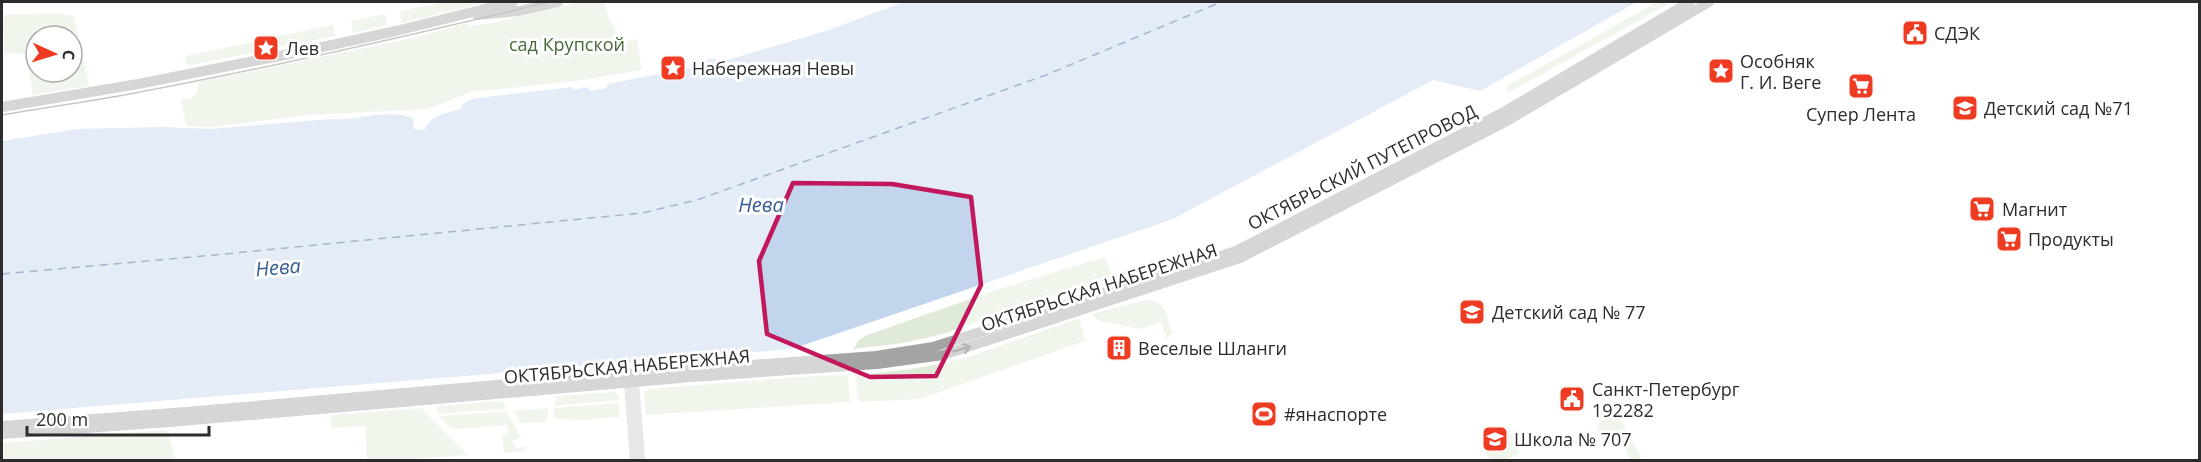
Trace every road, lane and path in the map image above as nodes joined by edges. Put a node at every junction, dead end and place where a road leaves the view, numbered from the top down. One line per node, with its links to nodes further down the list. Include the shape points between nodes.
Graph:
1 (513, 2): 5 (main road)
2 (558, 2): 5 (main road)
3 (1690, 2): 7 (main road)
4 (1710, 2): 7 (main road)
5 (438, 21): 6 (main road, via 158,80)
6 (2, 107)
7 (1504, 117): 8 (main road, ОКТЯБРЬСКИЙ ПУТЕПРОВОД)
8 (1238, 255): 9 (main road, ОКТЯБРЬСКАЯ НАБЕРЕЖНАЯ, via 916,351)
9 (632, 380): 10 (main road, ОКТЯБРЬСКАЯ НАБЕРЕЖНАЯ); 11 (main road, ОКТЯБРЬСКАЯ НАБЕРЕЖНАЯ); 12 (street); 13 (street)
10 (2, 426)
11 (2, 434)
12 (634, 460)
13 (641, 460)

